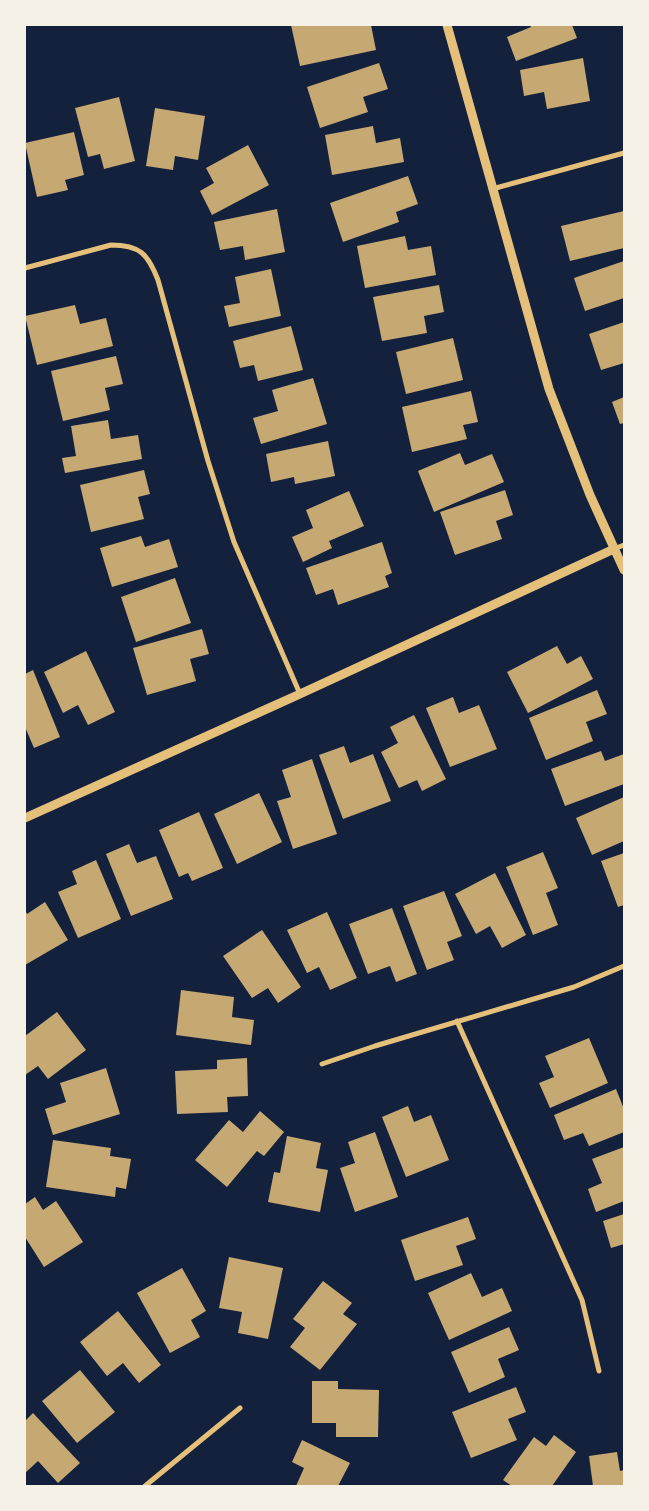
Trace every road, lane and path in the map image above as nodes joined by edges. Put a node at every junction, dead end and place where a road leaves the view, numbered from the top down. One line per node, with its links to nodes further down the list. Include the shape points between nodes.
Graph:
1 (447, 25): 3 (street)
2 (624, 153): 3 (street)
3 (492, 189): 6 (street, via 549,389)
4 (25, 268): 8 (street, via 111,245 132,247 148,259 158,280 234,542)
5 (624, 545): 6 (street)
6 (614, 549): 7 (street); 8 (street)
7 (624, 570)
8 (300, 694): 9 (street)
9 (25, 818)
10 (624, 966): 11 (street, via 574,987)
11 (457, 1021): 12 (street); 13 (street, via 582,1300)
12 (322, 1064)
13 (599, 1371)
14 (240, 1408): 15 (street)
15 (145, 1486)

